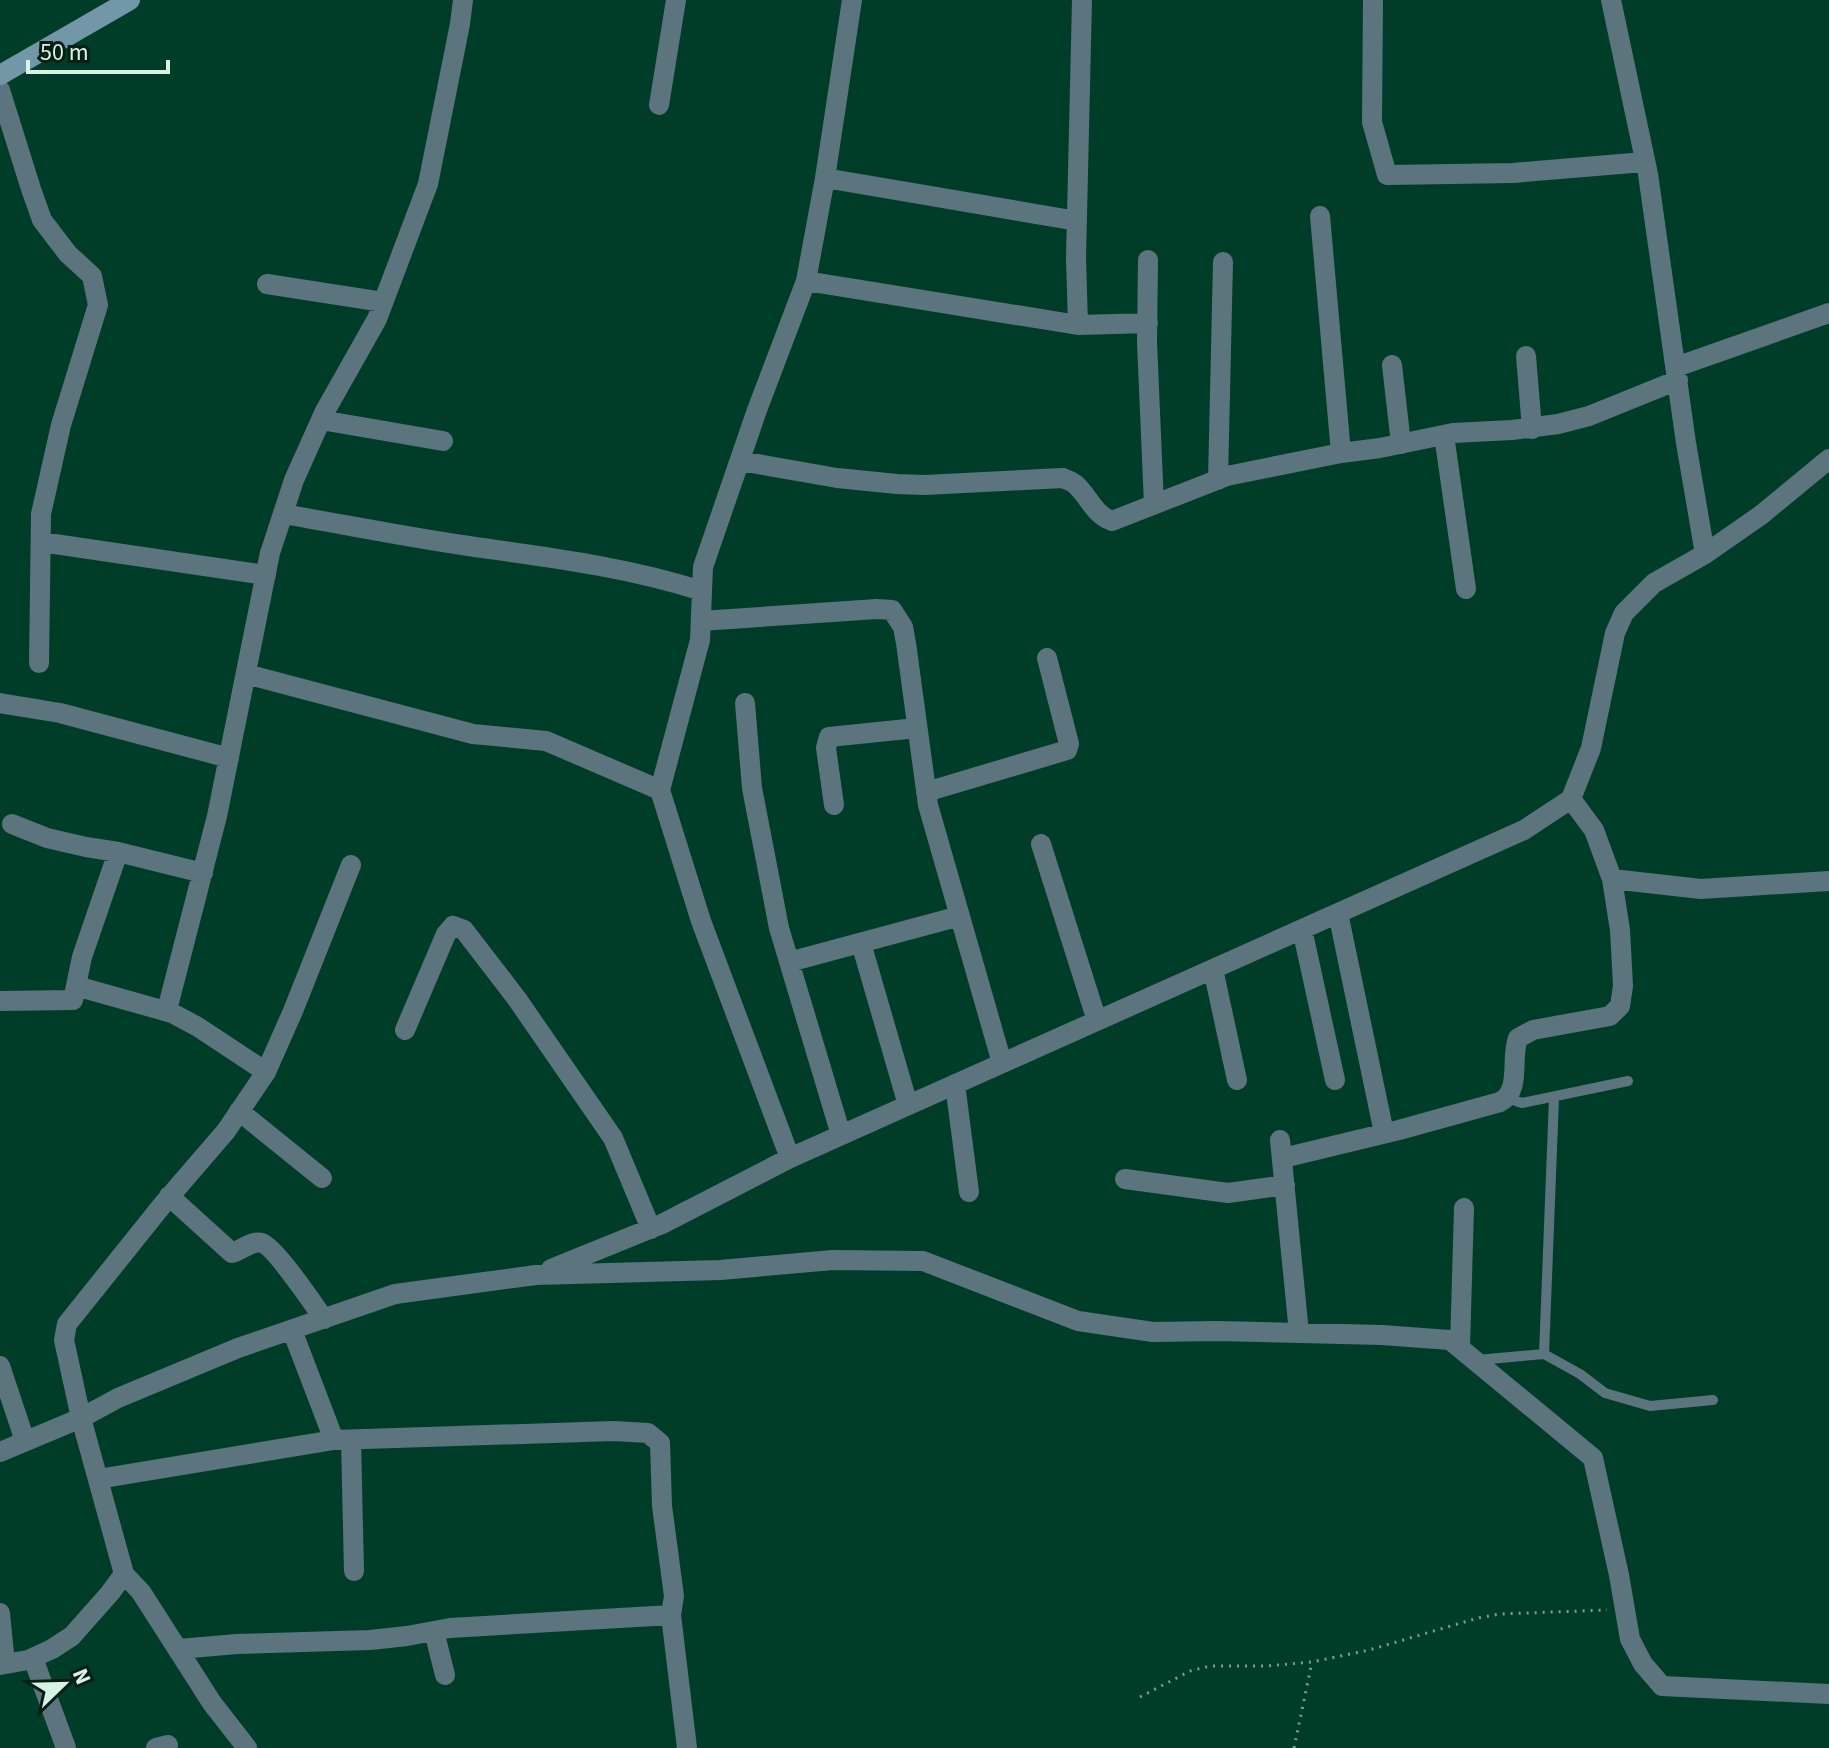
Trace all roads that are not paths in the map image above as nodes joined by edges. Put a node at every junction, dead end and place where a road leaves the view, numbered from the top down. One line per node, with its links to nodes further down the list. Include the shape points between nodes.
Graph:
1 (130, 0): 8 (main road)
2 (463, 0): 20 (street, via 428,184)
3 (676, 0): 11 (street)
4 (852, 0): 13 (street)
5 (1082, 0): 15 (street)
6 (1373, 0): 12 (street, via 1372,122 1387,175 1513,173)
7 (1611, 0): 12 (street)
8 (104, 7): 9 (main road)
9 (0, 75)
10 (0, 90): 38 (street, via 42,220 92,276 98,305 57,442 41,514)
11 (659, 105)
12 (1644, 162): 26 (street)
13 (825, 178): 15 (street); 18 (street)
14 (1320, 216): 32 (street)
15 (1077, 221): 23 (street)
16 (1148, 260): 22 (street)
17 (1223, 262): 35 (street)
18 (806, 281): 23 (street); 34 (street)
19 (267, 284): 20 (street)
20 (383, 302): 27 (street)
21 (1829, 313): 26 (street)
22 (1148, 323): 23 (street); 36 (street)
23 (1078, 325)
24 (1526, 356): 28 (street)
25 (1392, 365): 31 (street)
26 (1677, 373): 28 (street, via 1589,416); 39 (street)
27 (321, 420): 30 (street); 37 (street)
28 (1532, 429): 29 (street)
29 (1444, 435): 31 (street); 41 (street)
30 (443, 441)
31 (1401, 444): 32 (street)
32 (1341, 453): 35 (street)
33 (1829, 459): 39 (street)
34 (740, 461): 36 (street, via 897,484 1063,478 1112,521); 42 (street, via 703,567)
35 (1218, 480): 36 (street)
36 (1154, 505)
37 (283, 514): 40 (street); 42 (street, via 569,559)
38 (41, 542): 40 (street); 45 (street)
39 (1705, 554): 53 (street, via 1654,583 1624,613 1591,748)
40 (266, 575): 46 (street)
41 (1466, 589)
42 (702, 591): 43 (street)
43 (701, 621): 49 (street, via 892,610 903,627); 51 (street)
44 (1047, 658): 52 (street, via 1067,750)
45 (39, 663)
46 (246, 674): 50 (street); 51 (street, via 473,734 546,741)
47 (0, 703): 50 (street, via 60,713)
48 (745, 703): 66 (street, via 752,788)
49 (917, 728): 52 (street); 54 (street, via 829,737)
50 (229, 758): 59 (street)
51 (660, 790): 85 (street, via 701,921)
52 (926, 792): 63 (street)
53 (1571, 799): 60 (street, via 1594,830); 62 (street, via 1524,830)
54 (834, 805)
55 (12, 824): 57 (street, via 47,838)
56 (1041, 844): 71 (street)
57 (118, 852): 59 (street); 68 (street)
58 (351, 865): 74 (street)
59 (203, 873): 70 (street)
60 (1612, 879): 61 (street, via 1701,889); 79 (street, via 1620,930 1620,1006 1610,1016 1533,1030 1518,1038)
61 (1829, 881)
62 (1338, 913): 64 (street); 83 (street)
63 (960, 916): 65 (street); 73 (street)
64 (1302, 929): 67 (street); 76 (street)
65 (861, 943): 66 (street); 81 (street)
66 (789, 962): 84 (street)
67 (1213, 969): 71 (street); 75 (street)
68 (76, 986): 69 (street, via 73,1000); 70 (street)
69 (0, 1001)
70 (167, 1010): 74 (street)
71 (1097, 1021): 73 (street)
72 (405, 1030): 92 (street, via 446,934 453,926 464,930 613,1138)
73 (1002, 1063): 78 (street)
74 (266, 1072): 82 (street)
75 (1237, 1080)
76 (1335, 1080)
77 (1628, 1081): 80 (lane)
78 (955, 1084): 81 (street); 89 (street)
79 (1507, 1098): 80 (lane, via 1522,1103); 83 (street)
80 (1554, 1098): 98 (lane)
81 (908, 1105): 84 (street)
82 (239, 1111): 86 (street); 90 (street)
83 (1384, 1133): 88 (street, via 1281,1149)
84 (841, 1135): 85 (street)
85 (790, 1158): 92 (street)
86 (322, 1178)
87 (1125, 1179): 88 (street, via 1228,1193)
88 (1285, 1185): 96 (street)
89 (969, 1192)
90 (169, 1196): 94 (street, via 232,1253 252,1244 266,1245); 103 (street, via 67,1324 64,1340)
91 (1464, 1208): 97 (street)
92 (651, 1229): 93 (street)
93 (536, 1275): 94 (street, via 395,1294); 96 (street, via 720,1270 833,1260 923,1261 1078,1321 1153,1332)
94 (324, 1319): 95 (street)
95 (292, 1330): 103 (street, via 118,1398); 104 (street)
96 (1299, 1333): 97 (street, via 1450,1340)
97 (1460, 1347): 99 (street)
98 (1544, 1354): 99 (lane); 101 (lane, via 1605,1393 1650,1406)
99 (1477, 1360): 117 (street, via 1593,1458 1630,1639 1662,1686)
100 (0, 1366): 102 (street)
101 (1713, 1400)
102 (6, 1403): 105 (street)
103 (81, 1418): 105 (street); 107 (street)
104 (342, 1440): 107 (street); 108 (street); 111 (street, via 648,1433 660,1443 674,1596)
105 (25, 1441): 106 (street)
106 (0, 1452)
107 (98, 1479): 109 (street)
108 (354, 1571)
109 (124, 1574): 113 (street); 114 (street, via 72,1636)
110 (0, 1613): 115 (street)
111 (671, 1615): 112 (street); 120 (street)
112 (434, 1631): 113 (street, via 370,1640); 116 (street)
113 (179, 1649): 119 (street)
114 (33, 1658): 115 (street); 118 (street)
115 (3, 1665)
116 (445, 1675)
117 (1829, 1694)
118 (66, 1748)
119 (247, 1748)
120 (687, 1748)

